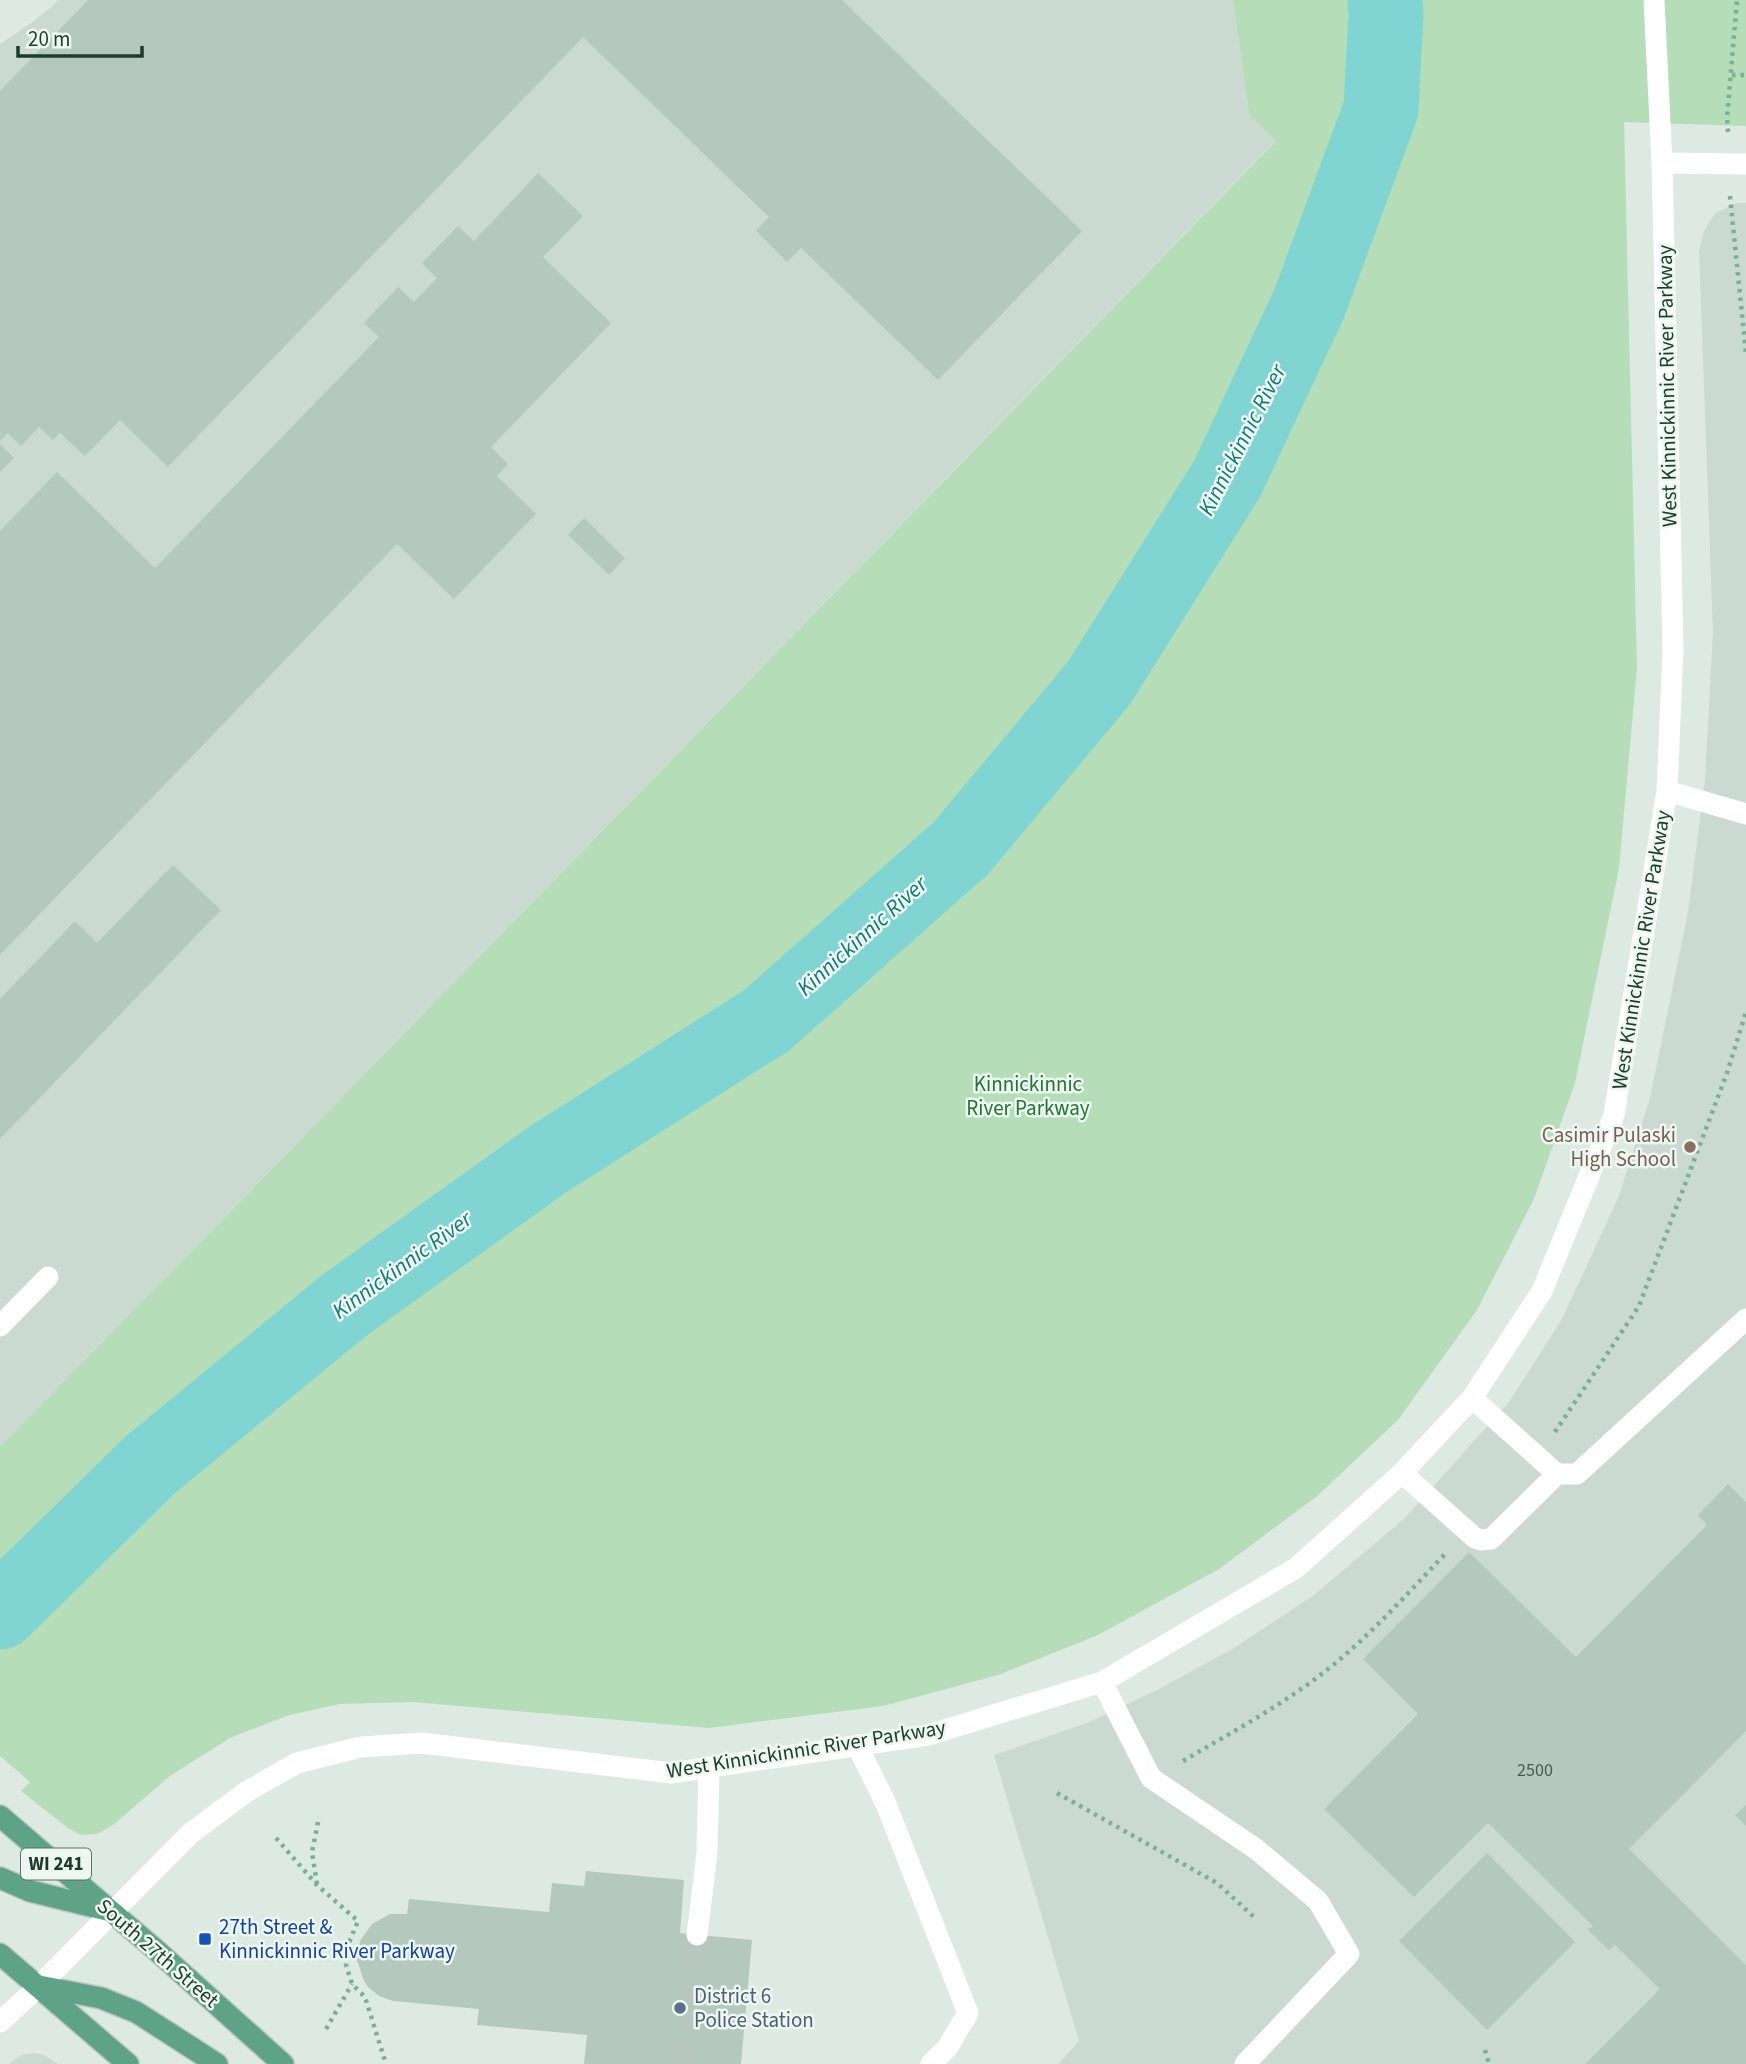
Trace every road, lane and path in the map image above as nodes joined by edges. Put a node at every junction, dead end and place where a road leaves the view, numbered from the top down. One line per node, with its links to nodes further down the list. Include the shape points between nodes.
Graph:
1 (1654, 0): 4 (street, West Kinnickinnic River Parkway)
2 (1731, 75): 3 (path)
3 (1746, 75)
4 (1662, 163): 5 (street); 6 (street, West Kinnickinnic River Parkway, via 1673,650)
5 (1746, 164)
6 (1667, 791): 7 (street); 11 (street, West Kinnickinnic River Parkway, via 1614,1115 1542,1290)
7 (1746, 814)
8 (48, 1277): 10 (street)
9 (1746, 1319): 13 (street, via 1577,1474)
10 (0, 1326)
11 (1472, 1398): 12 (street, West Kinnickinnic River Parkway); 13 (street)
12 (1402, 1473): 13 (street, via 1481,1540 1491,1539); 14 (street, West Kinnickinnic River Parkway, via 1296,1569)
13 (1557, 1474)
14 (1102, 1682): 15 (street, West Kinnickinnic River Parkway, via 928,1735); 37 (street, via 1152,1778 1256,1849 1318,1901 1349,1954)
15 (857, 1745): 16 (street, West Kinnickinnic River Parkway); 36 (street, via 886,1804 968,2014)
16 (709, 1768): 23 (street, West Kinnickinnic River Parkway, via 671,1773 422,1743 361,1747 297,1763 246,1792 191,1833); 25 (street)
17 (1057, 1793): 24 (path, via 1217,1883)
18 (0, 1816): 23 (main road, South 27th Street / WI 241)
19 (319, 1817): 22 (path, via 312,1852)
20 (275, 1838): 22 (path)
21 (0, 1878): 23 (main road, via 30,1891)
22 (317, 1885): 27 (path, via 358,1922 346,1965)
23 (112, 1912): 28 (street, West Kinnickinnic River Parkway); 34 (main road, South 27th Street / WI 241)
24 (1254, 1917)
25 (697, 1935)
26 (0, 1954): 28 (main road)
27 (352, 1984): 30 (path); 35 (path, via 365,1997)
28 (39, 1986): 29 (street, West Kinnickinnic River Parkway); 32 (main road); 33 (main road, via 101,1998 136,2012)
29 (0, 2022)
30 (326, 2029)
31 (1485, 2050): 38 (path)
32 (128, 2064)
33 (217, 2064)
34 (283, 2064)
35 (386, 2064)
36 (931, 2064)
37 (1245, 2064)
38 (1489, 2064)

